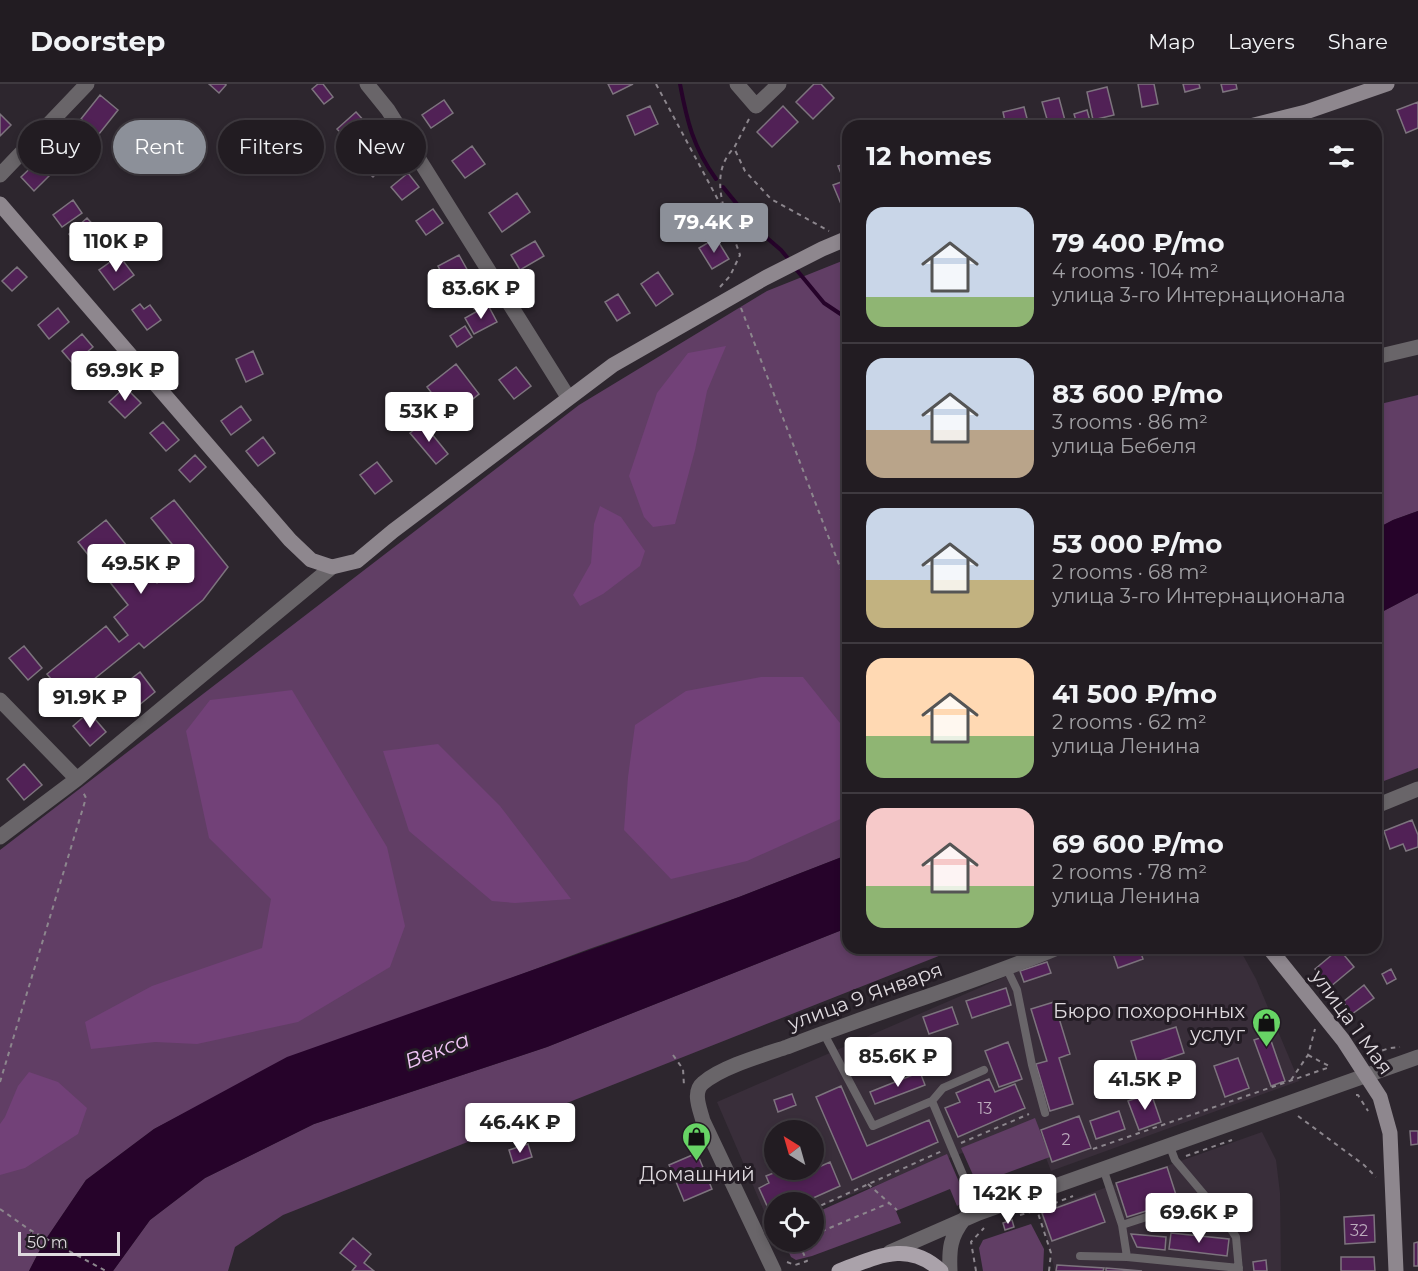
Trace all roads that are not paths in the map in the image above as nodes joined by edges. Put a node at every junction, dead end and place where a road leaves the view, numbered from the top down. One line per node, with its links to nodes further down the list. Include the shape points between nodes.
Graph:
1 (87, 84): 7 (street)
2 (367, 84): 12 (street, via 388,110)
3 (737, 84): 4 (street, via 756,106)
4 (779, 84)
5 (1387, 84): 6 (street)
6 (1292, 120)
7 (0, 175)
8 (0, 204): 13 (street, via 290,540 311,560)
9 (842, 241): 12 (street, via 736,294 613,365)
10 (1418, 347): 11 (street)
11 (1382, 356)
12 (568, 397): 13 (street, via 357,561)
13 (332, 567): 15 (street)
14 (0, 700): 15 (street)
15 (77, 779): 18 (street)
16 (1418, 789): 17 (street)
17 (1382, 804)
18 (0, 837)
19 (1043, 954): 21 (street, улица 9 Января)
20 (1274, 954): 25 (street, улица 1 Мая)
21 (1007, 969): 22 (street, улица 9 Января); 27 (lane, via 1017,990)
22 (823, 1032): 26 (lane, via 873,1126); 37 (street, улица 9 Января, via 722,1072 702,1084 696,1095 703,1121)
23 (1414, 1052): 25 (street)
24 (984, 1070): 26 (lane, via 943,1088)
25 (1366, 1074): 28 (street); 42 (street, улица 1 Мая, via 1380,1097 1390,1133)
26 (932, 1101): 31 (lane)
27 (1045, 1113)
28 (1169, 1144): 29 (street); 30 (lane, via 1175,1160)
29 (1102, 1168): 31 (street); 33 (lane)
30 (1205, 1198): 33 (lane); 38 (lane, via 1236,1237)
31 (979, 1213): 32 (street)
32 (964, 1219): 34 (street); 41 (street, via 954,1231)
33 (1122, 1225): 36 (lane)
34 (890, 1252): 39 (main road); 40 (main road, via 920,1257)
35 (1080, 1256): 36 (lane)
36 (1126, 1257): 38 (lane)
37 (774, 1268)
38 (1239, 1270)
39 (839, 1271)
40 (941, 1271)
41 (950, 1271)
42 (1396, 1271)

